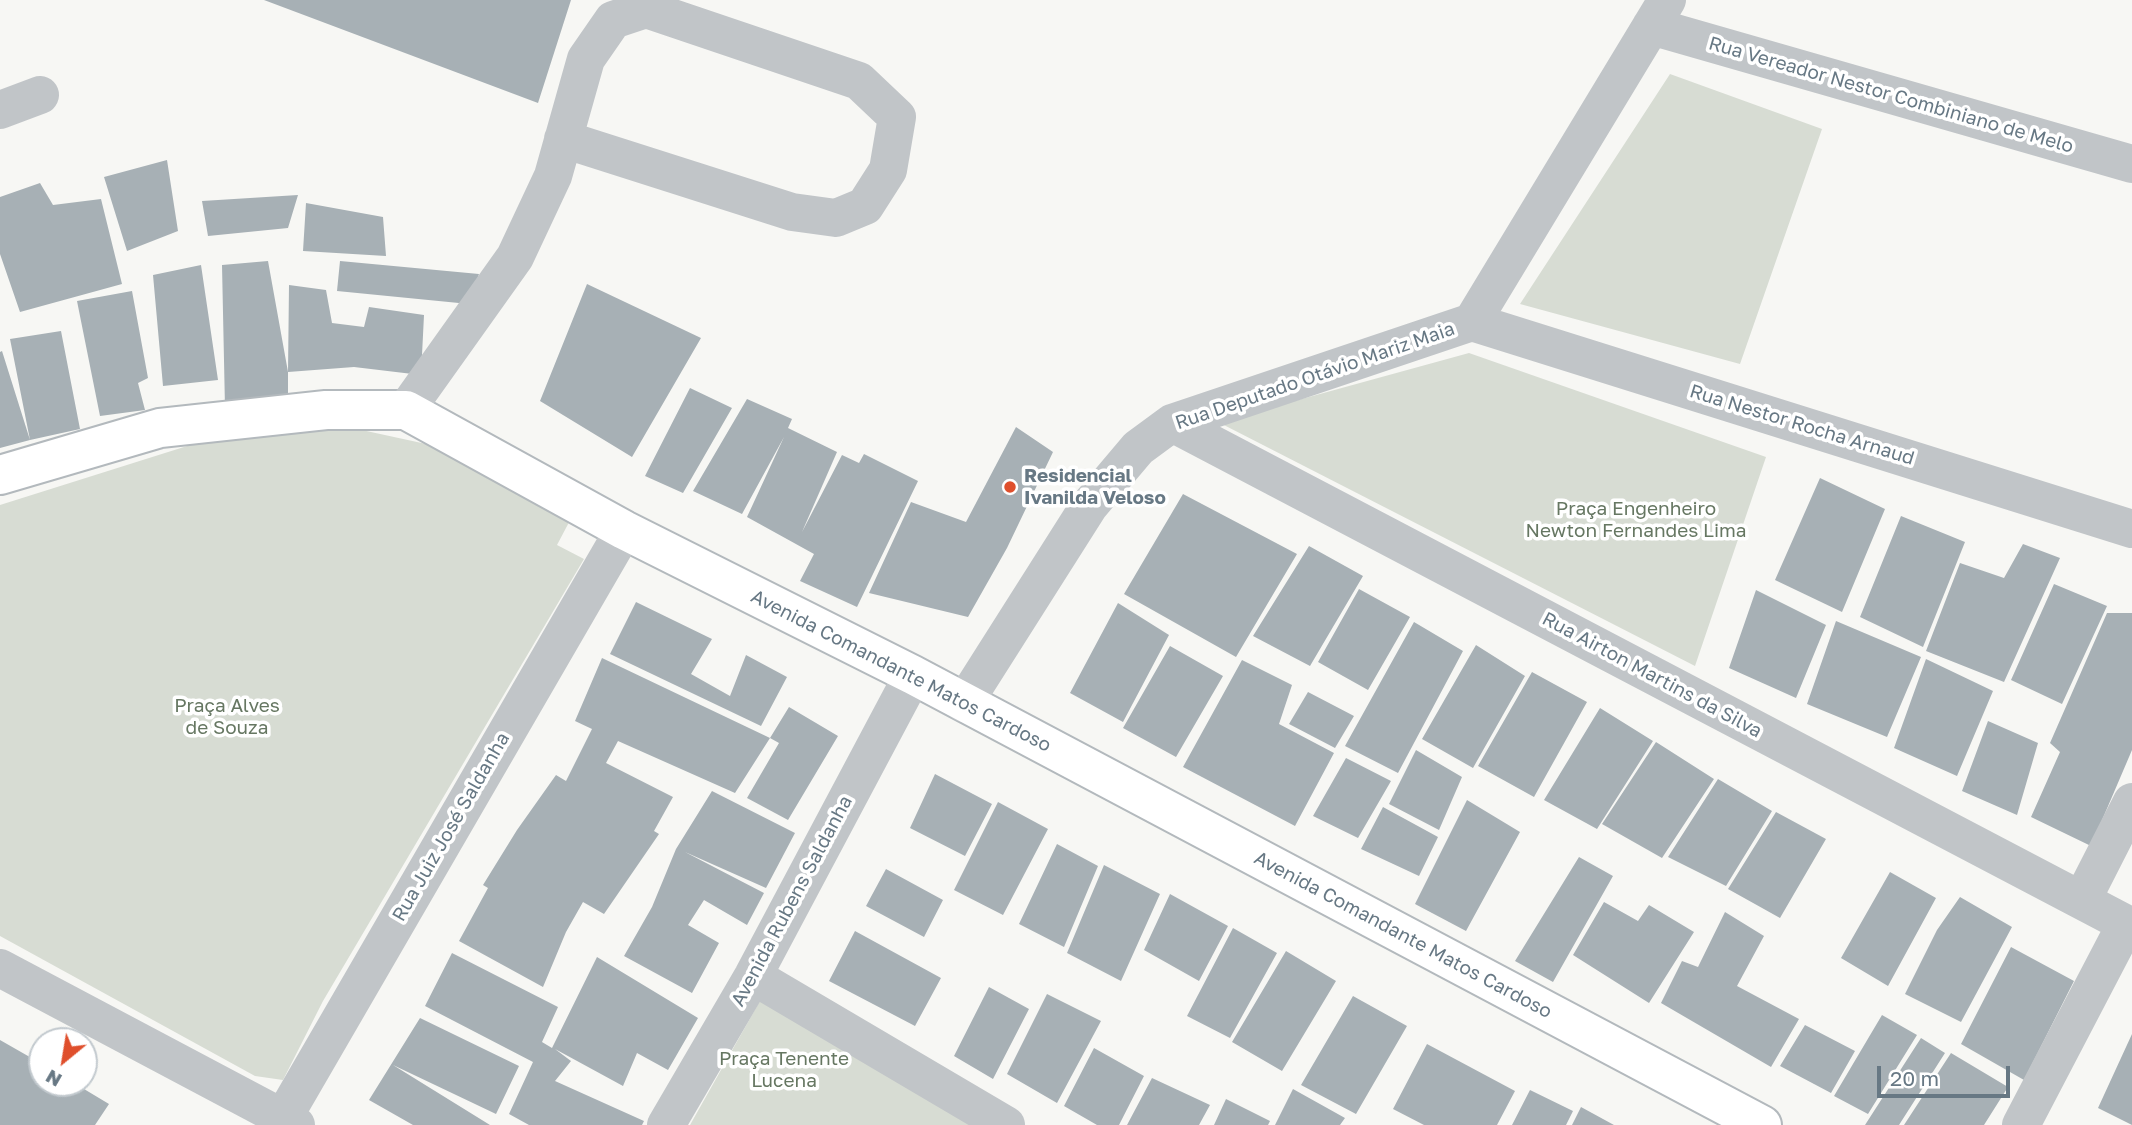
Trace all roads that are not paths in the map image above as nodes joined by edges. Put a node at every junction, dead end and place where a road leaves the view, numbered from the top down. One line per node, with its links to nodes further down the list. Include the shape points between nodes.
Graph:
1 (605, 10): 5 (street); 5 (street, via 646,9 859,81 898,117 888,170 865,206 836,218 792,212)
2 (1659, 13): 6 (street, Rua Vereador Nestor Combiniano de Melo); 7 (street, Rua Deputado Otávio Mariz Maia)
3 (40, 95): 4 (street)
4 (0, 110)
5 (564, 139): 8 (street, via 553,176 515,257)
6 (2132, 164)
7 (1472, 323): 9 (street, Rua Deputado Otávio Mariz Maia); 11 (street, Rua Nestor Rocha Arnaud)
8 (406, 410): 10 (main road, Avenida Comandante Matos Cardoso, via 326,410 160,428); 12 (main road, Avenida Comandante Matos Cardoso)
9 (1172, 423): 14 (street, Rua Deputado Otávio Mariz Maia, via 1138,448 1088,506); 16 (street, Rua Airton Martins da Silva)
10 (0, 475)
11 (2132, 529)
12 (624, 530): 13 (main road, Avenida Comandante Matos Cardoso); 20 (street, Rua Juiz José Saldanha)
13 (914, 675): 14 (main road, Avenida Comandante Matos Cardoso); 19 (street, Avenida Rubens Saldanha)
14 (964, 703): 23 (main road, Avenida Comandante Matos Cardoso)
15 (2132, 802): 16 (street)
16 (2082, 901): 17 (street, Rua Airton Martins da Silva)
17 (2129, 925): 24 (street)
18 (0, 968): 20 (street)
19 (752, 976): 21 (street, Avenida Rubens Saldanha); 22 (street)
20 (286, 1123)
21 (666, 1125)
22 (1006, 1125)
23 (1762, 1125)
24 (2021, 1125)

